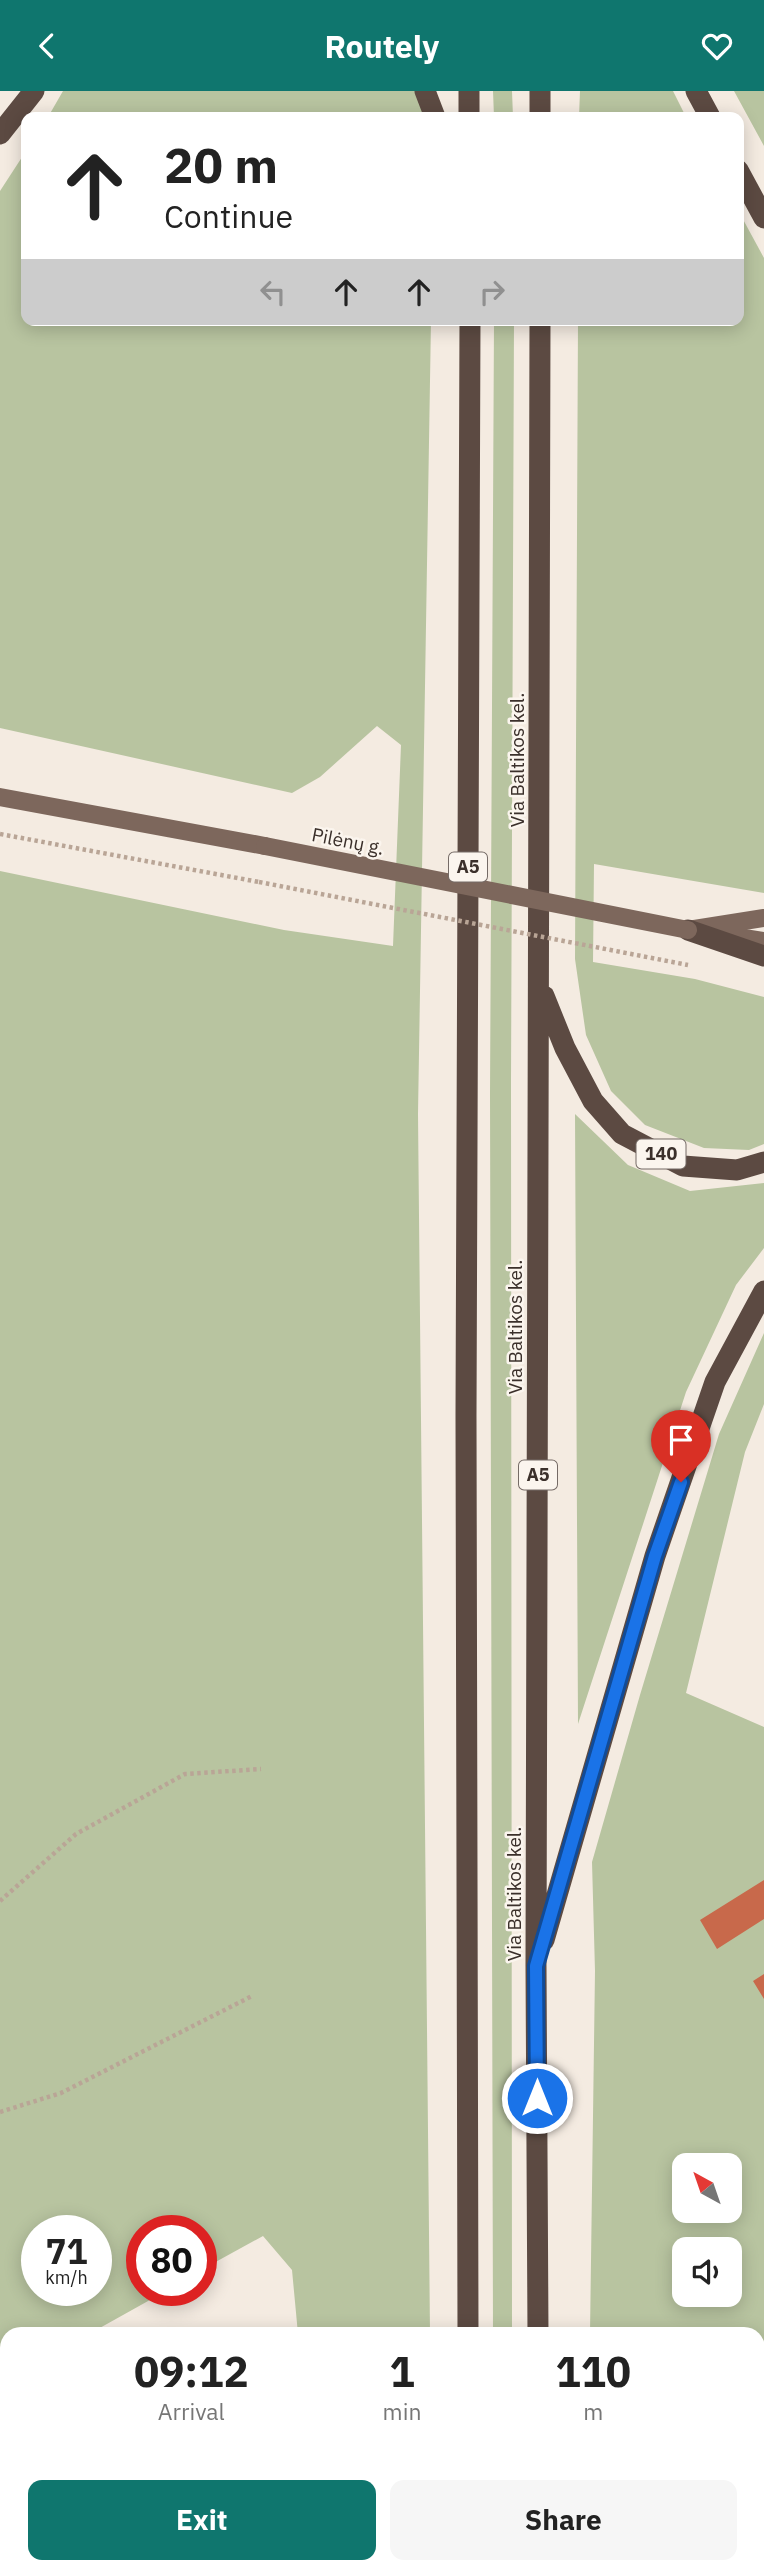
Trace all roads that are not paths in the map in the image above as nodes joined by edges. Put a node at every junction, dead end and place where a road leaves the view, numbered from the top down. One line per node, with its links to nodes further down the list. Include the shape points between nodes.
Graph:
1 (34, 91): 10 (highway)
2 (425, 91): 6 (highway)
3 (469, 91): 7 (highway)
4 (540, 91): 8 (highway)
5 (696, 91): 9 (highway)
6 (433, 112)
7 (469, 112)
8 (540, 112)
9 (707, 112)
10 (0, 134)
11 (744, 181): 12 (highway)
12 (764, 218)
13 (470, 326): 24 (highway, A5)
14 (540, 326): 20 (highway, Via Baltikos kel. / A5)
15 (0, 797): 17 (main road, Pilėnų g., bridge)
16 (764, 918): 17 (main road, Pilėnų g.)
17 (688, 930): 18 (main road, Pilėnų g.); 19 (highway)
18 (764, 941)
19 (764, 956)
20 (539, 984): 21 (highway, 140, via 593,1101 622,1134 683,1166 737,1170); 23 (highway, Via Baltikos kel. / A5)
21 (764, 1161)
22 (764, 1291): 23 (highway, via 715,1382 655,1556)
23 (536, 1966): 25 (highway, Via Baltikos kel. / A5)
24 (468, 2327)
25 (538, 2327)

